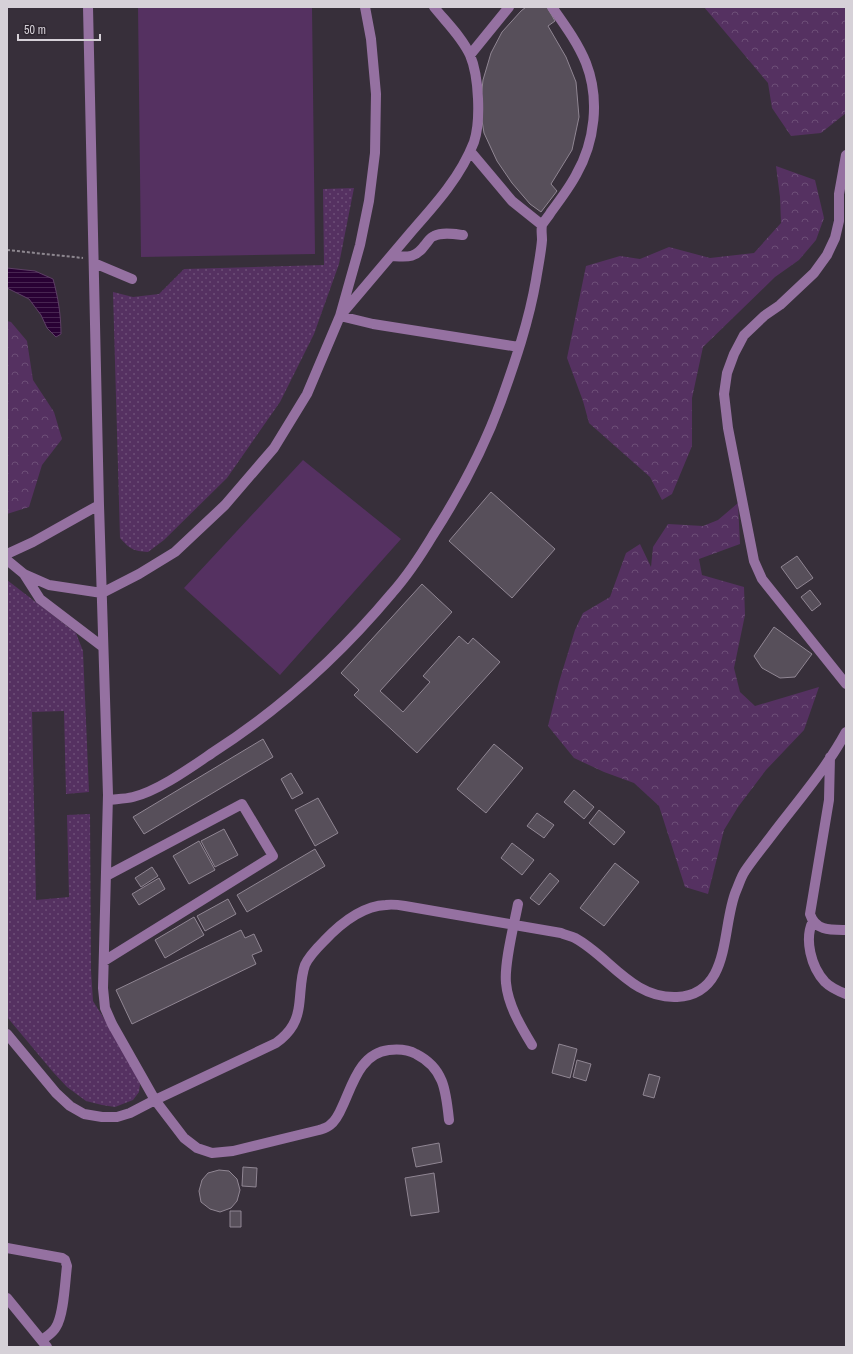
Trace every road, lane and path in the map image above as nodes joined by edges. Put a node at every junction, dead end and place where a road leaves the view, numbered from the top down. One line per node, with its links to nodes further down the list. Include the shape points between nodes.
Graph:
1 (88, 7): 13 (street)
2 (365, 7): 15 (street, via 376,94 375,153 360,244)
3 (434, 7): 6 (street)
4 (509, 7): 6 (street)
5 (552, 7): 9 (street, via 586,62 594,107 592,135 587,153 576,175)
6 (470, 55): 7 (street, via 478,104 478,125)
7 (470, 151): 9 (street, via 512,201); 12 (street, via 447,190)
8 (846, 155): 23 (street, via 839,194 839,221 828,255 814,273 744,335 727,373 724,394 728,428 754,561 762,579)
9 (542, 225): 16 (street, via 536,281)
10 (463, 235): 12 (street, via 434,235 414,256)
11 (7, 250): 13 (path)
12 (391, 256): 15 (street)
13 (93, 261): 14 (street); 17 (street)
14 (132, 279)
15 (340, 316): 16 (street, via 373,324); 21 (street, via 307,394 274,448 225,505 175,552)
16 (519, 347): 26 (street, via 501,402 476,459 453,504 394,592 317,672 233,740 142,795)
17 (99, 505): 18 (street); 21 (street)
18 (7, 554)
19 (7, 560): 20 (street)
20 (24, 574): 21 (street, via 49,585); 22 (street, via 40,598)
21 (102, 593): 22 (street)
22 (103, 647): 26 (street)
23 (846, 684)
24 (846, 732): 25 (street)
25 (830, 757): 29 (street, via 829,800 810,908); 30 (street, via 744,872 735,894 720,964 713,979 702,990 678,997 649,992 636,986 574,938)
26 (108, 800): 27 (street)
27 (106, 876): 32 (street); 32 (street, via 242,804 273,856)
28 (518, 904): 30 (street)
29 (813, 921): 31 (street, via 826,930); 33 (street, via 808,942 816,970 824,981)
30 (514, 924): 35 (street, via 506,983 514,1010); 36 (street, via 405,906 385,905 358,913 344,921 312,953 301,980 298,1013 287,1034 276,1043)
31 (846, 930)
32 (104, 961): 36 (street, via 105,1008)
33 (846, 994)
34 (7, 1034): 36 (street, via 56,1093 84,1114 117,1117)
35 (532, 1045)
36 (155, 1100): 37 (street, via 184,1138 197,1148 212,1153 233,1151 330,1126 339,1114 359,1069 383,1051 399,1049 414,1052 428,1060 440,1075 446,1090)
37 (449, 1120)
38 (7, 1248): 40 (street, via 65,1260 67,1266 61,1317)
39 (7, 1298): 40 (street)
40 (45, 1343)

